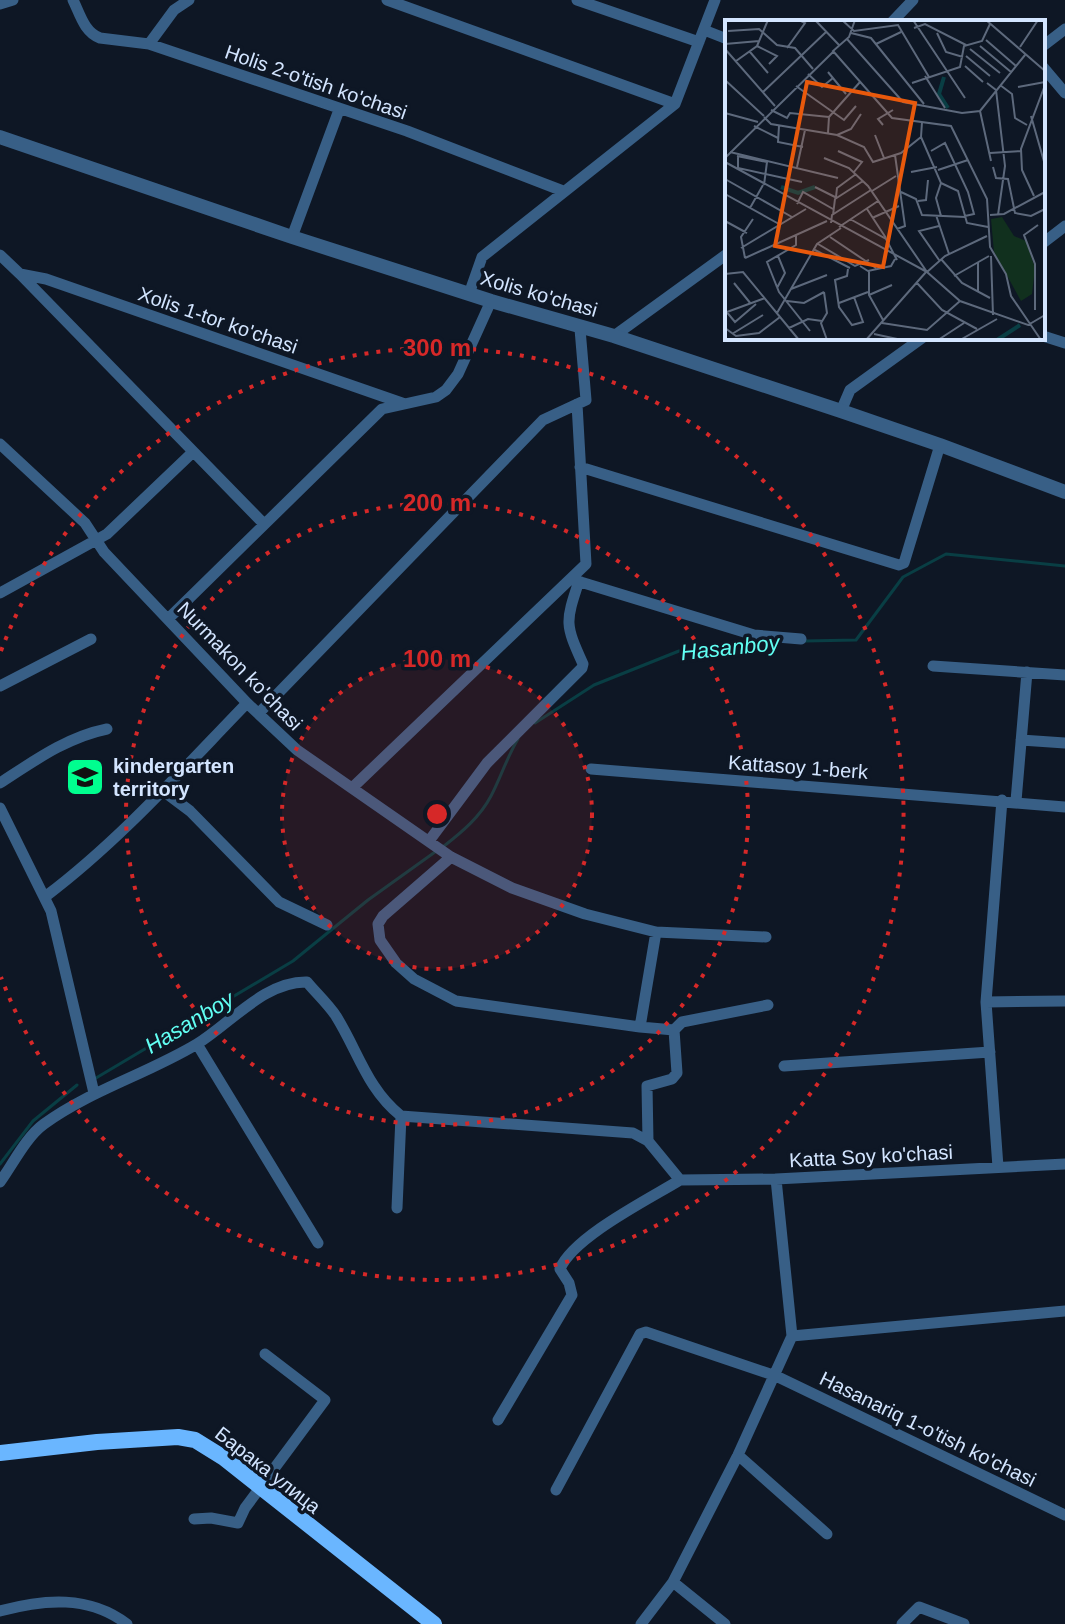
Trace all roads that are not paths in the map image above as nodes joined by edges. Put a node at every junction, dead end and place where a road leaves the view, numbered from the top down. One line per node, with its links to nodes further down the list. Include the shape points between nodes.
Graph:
1 (13, 0): 8 (street)
2 (73, 0): 14 (street, Holis 2-o'tish ko'chasi, via 92,35)
3 (189, 0): 14 (street, via 174,10)
4 (387, 0): 18 (street)
5 (577, 0): 13 (street)
6 (715, 0): 11 (street)
7 (913, 0): 9 (street)
8 (0, 4)
9 (894, 20)
10 (1065, 29): 15 (street)
11 (704, 30): 12 (street); 13 (street)
12 (725, 38)
13 (699, 42): 18 (street)
14 (149, 44): 19 (street, Holis 2-o'tish ko'chasi)
15 (1045, 44)
16 (1045, 69): 17 (street)
17 (1065, 93)
18 (675, 104): 21 (street)
19 (339, 110): 21 (street, Holis 2-o'tish ko'chasi); 23 (street)
20 (0, 137): 23 (street, Xolis ko'chasi)
21 (563, 191): 28 (street, via 482,257)
22 (1065, 226): 24 (street)
23 (292, 237): 28 (street, Xolis ko'chasi)
24 (1045, 241)
25 (0, 255): 27 (street, Xolis 1-tor ko'chasi)
26 (725, 255): 31 (street)
27 (20, 274): 35 (street, Xolis 1-tor ko'chasi); 40 (street, Xolis 1-tor ko'chasi)
28 (469, 294): 29 (street, Xolis ko'chasi)
29 (491, 301): 30 (street, Xolis ko'chasi); 35 (street, via 446,390)
30 (580, 329): 31 (street, Xolis ko'chasi); 36 (street, via 587,399)
31 (614, 336): 37 (street, Xolis ko'chasi)
32 (1045, 337): 34 (street)
33 (919, 340): 37 (street, via 850,390)
34 (1065, 343)
35 (403, 403): 43 (street, via 382,409)
36 (577, 404): 41 (street); 55 (street, via 543,420)
37 (841, 411): 39 (street, Xolis ko'chasi)
38 (0, 444): 44 (street, Nurmakon ko'chasi)
39 (940, 445): 41 (street, via 904,563 899,565); 42 (street, Xolis ko'chasi)
40 (193, 452): 43 (street, Xolis 1-tor ko'chasi); 44 (street)
41 (580, 467): 45 (street, via 586,564)
42 (1065, 492)
43 (264, 524): 47 (street)
44 (98, 540): 46 (street); 47 (street, Nurmakon ko'chasi)
45 (575, 580): 49 (street, via 734,630); 61 (street); 67 (street, via 567,619 582,668 487,763)
46 (0, 593)
47 (168, 619): 54 (street, Nurmakon ko'chasi)
48 (91, 639): 53 (street)
49 (801, 639)
50 (933, 666): 51 (street)
51 (1027, 672): 52 (street); 57 (street)
52 (1065, 675)
53 (0, 686)
54 (247, 703): 55 (street, Nurmakon ko'chasi); 62 (street)
55 (259, 713): 61 (street, Nurmakon ko'chasi, via 297,750)
56 (107, 729): 60 (street, via 65,743)
57 (1021, 740): 58 (street); 64 (street)
58 (1065, 743)
59 (591, 769): 63 (street, Kattasoy 1-berk)
60 (0, 783)
61 (352, 788): 67 (street, Nurmakon ko'chasi)
62 (162, 790): 69 (street); 70 (street, via 190,811 279,902)
63 (1002, 800): 64 (street, Kattasoy 1-berk); 74 (street)
64 (1016, 801): 65 (street, Kattasoy 1-berk)
65 (1065, 807)
66 (0, 808): 69 (street)
67 (429, 841): 68 (street, Nurmakon ko'chasi)
68 (451, 857): 71 (street, Nurmakon ko'chasi, via 512,888); 76 (street, via 378,924 380,940 396,963 456,1001)
69 (46, 896): 81 (street)
70 (327, 925)
71 (656, 932): 72 (street, Nurmakon ko'chasi); 76 (street)
72 (766, 937)
73 (1065, 1001): 74 (street)
74 (986, 1002): 79 (street)
75 (768, 1005): 77 (street, via 682,1022)
76 (640, 1027): 77 (street)
77 (674, 1030): 83 (street, via 677,1073 651,1083 645,1091)
78 (197, 1044): 81 (street); 82 (street, via 275,988 307,982 335,1015 368,1080); 90 (street)
79 (990, 1052): 80 (street); 85 (street)
80 (784, 1066)
81 (94, 1093): 88 (street, via 35,1132)
82 (401, 1116): 83 (street, via 633,1133); 89 (street)
83 (648, 1141): 87 (street)
84 (1065, 1164): 85 (street, Katta Soy ko'chasi)
85 (998, 1167): 86 (street, Katta Soy ko'chasi)
86 (776, 1179): 87 (street, Katta Soy ko'chasi); 92 (street)
87 (680, 1180): 95 (street, via 582,1240 563,1261 560,1269 572,1295)
88 (0, 1182)
89 (397, 1208)
90 (318, 1243)
91 (1065, 1311): 92 (street)
92 (792, 1336): 94 (street)
93 (265, 1354): 98 (street, via 325,1400)
94 (776, 1376): 97 (street); 99 (street, Hasanariq 1-o'tish ko'chasi, via 643,1332); 100 (street, Hasanariq 1-o'tish ko'chasi)
95 (498, 1420)
96 (0, 1453): 98 (main road, Барака улица, via 187,1438 210,1448)
97 (738, 1455): 102 (street); 103 (street)
98 (261, 1488): 101 (street, via 238,1523); 106 (main road, Барака улица)
99 (556, 1490)
100 (1065, 1515)
101 (194, 1519)
102 (827, 1534)
103 (673, 1582): 107 (street); 108 (street)
104 (0, 1611): 105 (street, via 60,1601 112,1612)
105 (127, 1624)
106 (434, 1624)
107 (641, 1624)
108 (725, 1624)
109 (902, 1624): 110 (street, via 919,1607)
110 (964, 1624)

